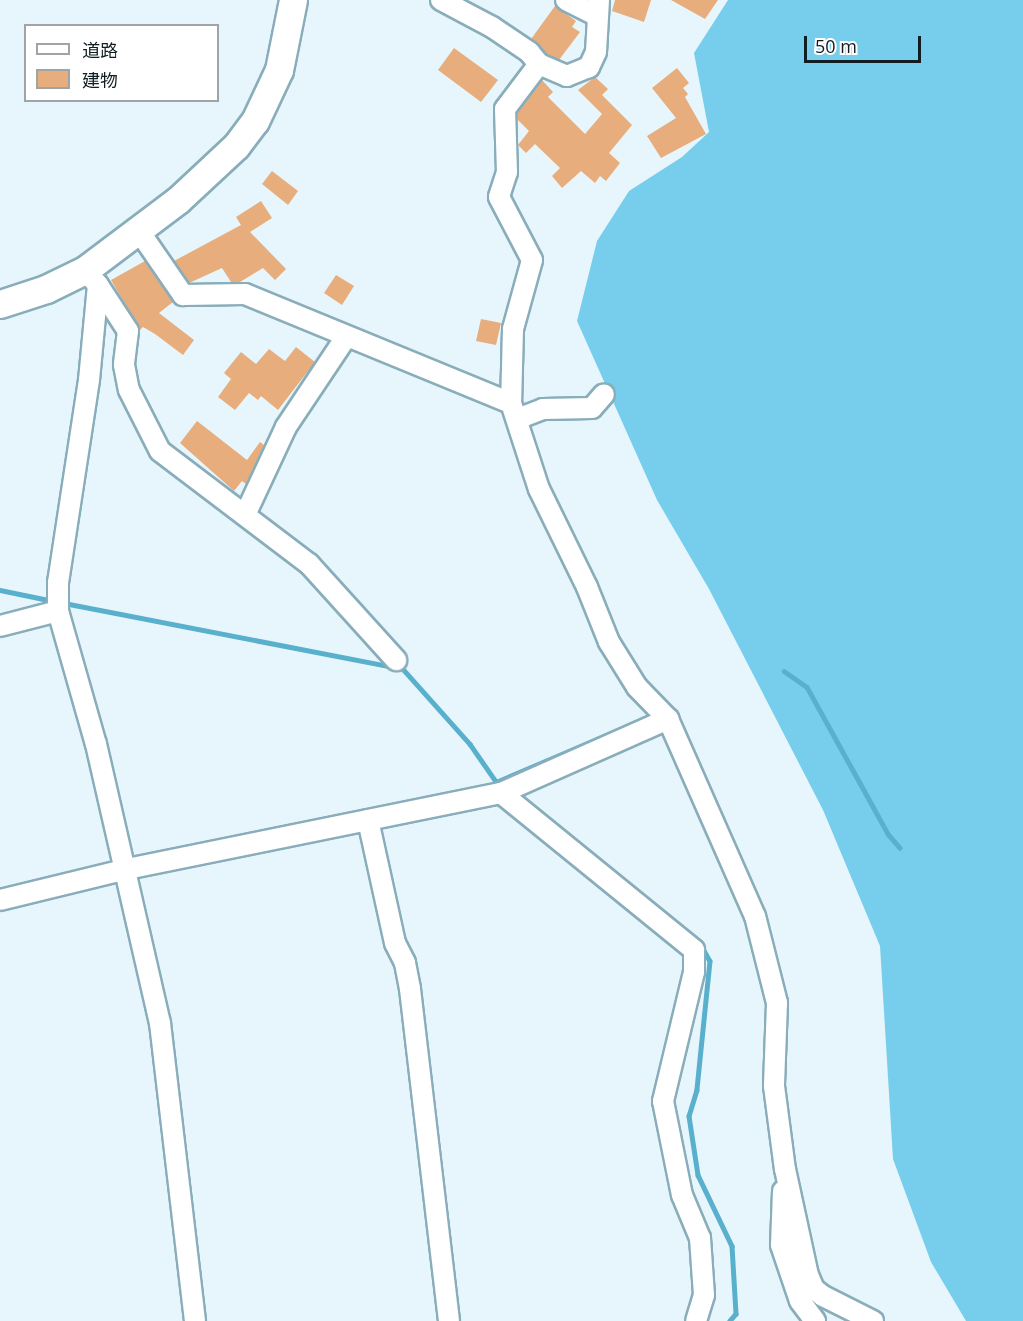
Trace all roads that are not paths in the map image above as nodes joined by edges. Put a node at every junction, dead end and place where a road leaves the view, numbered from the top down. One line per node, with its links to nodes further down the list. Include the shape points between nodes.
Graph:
1 (293, 0): 6 (main road, via 279,70 255,121 213,169)
2 (441, 0): 5 (street, via 492,27 529,52)
3 (566, 0): 4 (street)
4 (597, 8): 5 (street, via 596,52 583,72 567,76)
5 (539, 64): 11 (street, via 503,117 507,172 500,197 532,260 513,329)
6 (139, 231): 7 (main road); 9 (street, via 183,295 245,294)
7 (91, 278): 8 (main road); 12 (street, via 128,331 124,365 129,390 160,450); 13 (street, via 89,380 58,582)
8 (0, 304)
9 (346, 337): 11 (street); 12 (street, via 286,427)
10 (604, 394): 11 (street, via 592,408)
11 (514, 411): 16 (street, via 539,489 609,642 637,687)
12 (246, 515): 15 (street, via 331,584)
13 (58, 611): 14 (street); 19 (street)
14 (0, 626)
15 (396, 660)
16 (668, 719): 17 (street); 21 (street, via 755,916 768,960 777,1003 774,1086)
17 (501, 793): 18 (street); 24 (street, via 694,950 694,972 663,1101 682,1195 700,1238 704,1295)
18 (368, 820): 19 (street); 23 (street, via 394,943 405,963 410,989)
19 (127, 868): 20 (street); 22 (street, via 160,1023)
20 (0, 900)
21 (785, 1169): 25 (street, via 781,1245 800,1301); 26 (street, via 814,1289)
22 (195, 1321)
23 (449, 1321)
24 (696, 1321)
25 (814, 1321)
26 (873, 1321)

